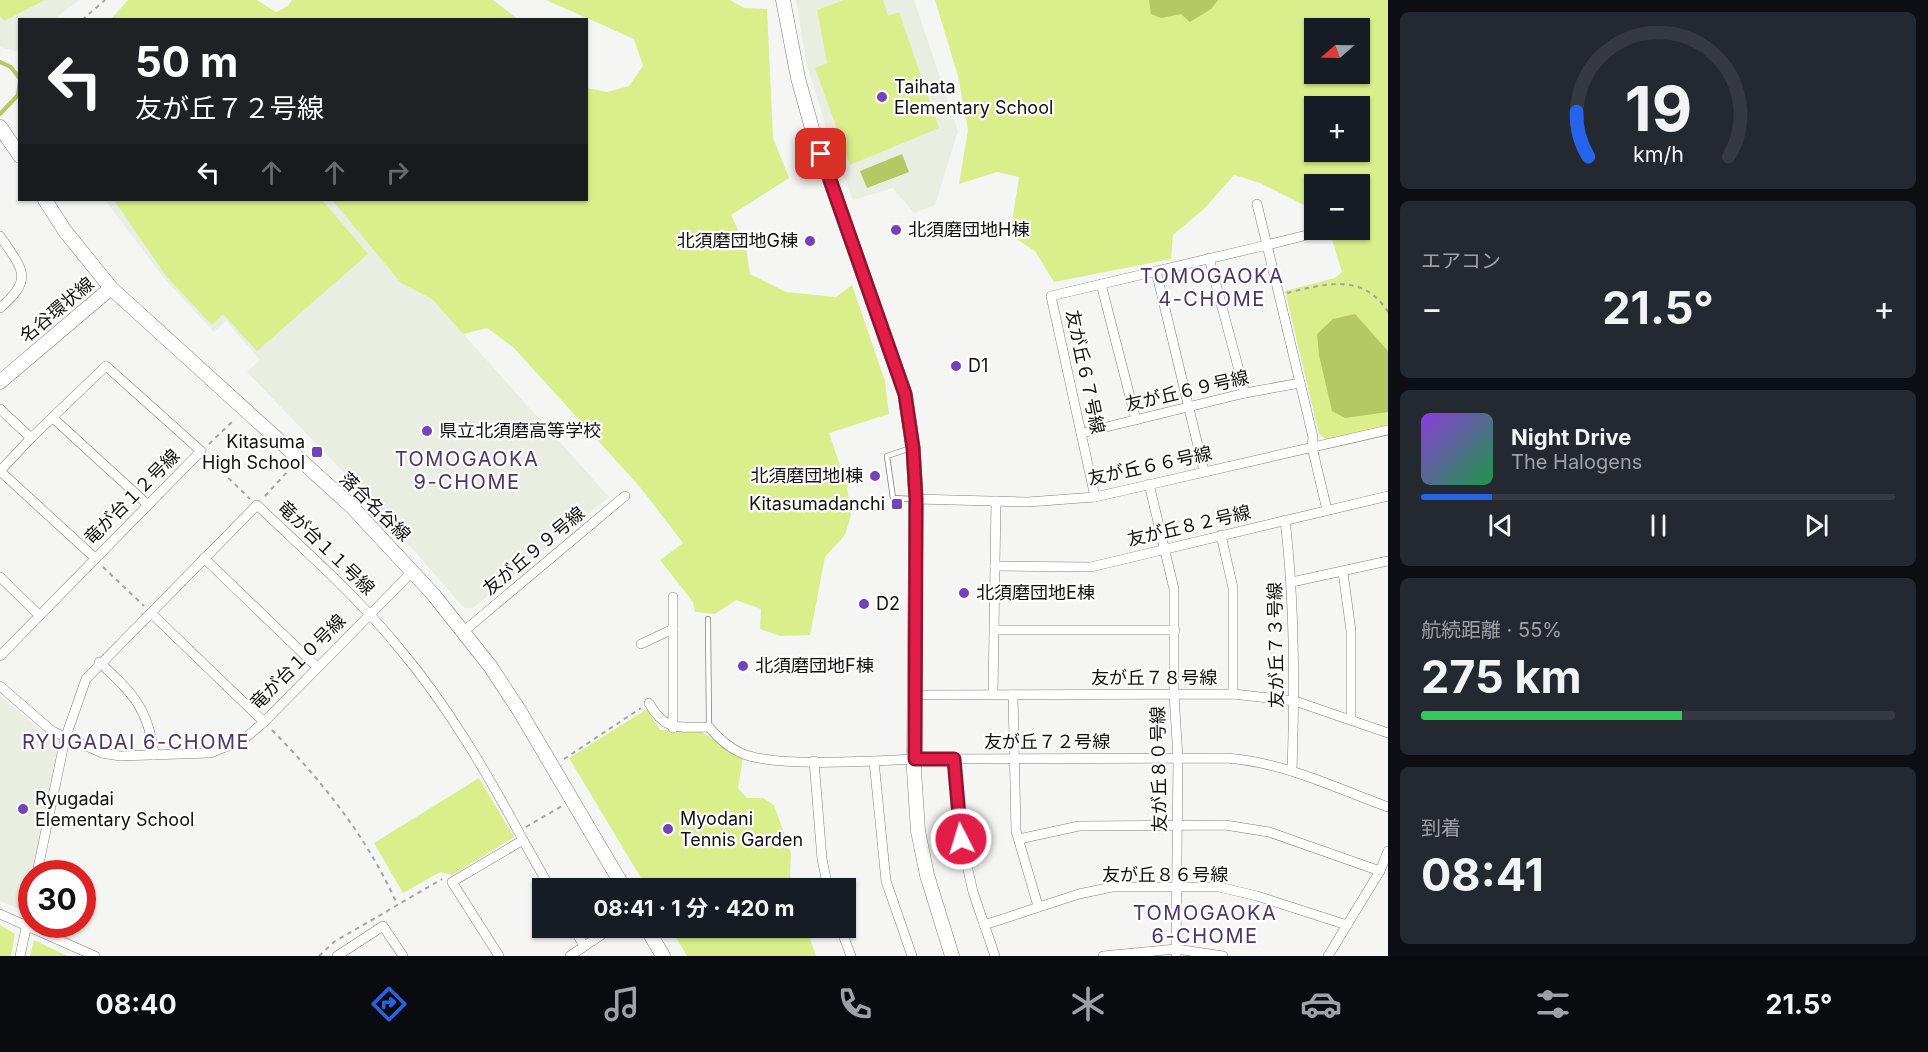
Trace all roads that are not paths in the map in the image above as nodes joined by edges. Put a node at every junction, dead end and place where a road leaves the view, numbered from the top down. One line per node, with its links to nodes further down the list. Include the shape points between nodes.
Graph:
1 (783, 0): 25 (street, via 804,104 905,394)
2 (0, 127): 3 (street)
3 (18, 153)
4 (46, 201): 12 (street, 落合名谷線)
5 (1257, 204): 8 (street)
6 (0, 236): 13 (street, via 19,264 22,281 15,295)
7 (1304, 236): 8 (street, 友が丘６７号線)
8 (1267, 245): 9 (street, 友が丘６７号線); 15 (street)
9 (1209, 258): 10 (street, 友が丘６７号線); 16 (street)
10 (1156, 271): 11 (street, 友が丘６７号線); 17 (street)
11 (1101, 284): 20 (street); 22 (street, 友が丘６７号線, via 1051,296)
12 (111, 288): 14 (street, 名谷環状線); 43 (street, 落合名谷線, via 351,506)
13 (0, 308)
14 (0, 382)
15 (1300, 383): 16 (street, 友が丘６９号線); 24 (street)
16 (1245, 393): 17 (street, 友が丘６９号線)
17 (1190, 408): 20 (street, 友が丘６９号線); 27 (street)
18 (0, 409): 23 (street)
19 (53, 418): 23 (street, 竜が台１２号線); 34 (street); 34 (street, 竜が台１２号線, via 106,366 201,451)
20 (1136, 420): 22 (street, 友が丘６９号線)
21 (1388, 430): 24 (street, 友が丘６６号線)
22 (1082, 433): 30 (street, 友が丘６７号線)
23 (32, 438): 26 (street)
24 (1312, 447): 27 (street, 友が丘６６号線); 35 (street)
25 (913, 448): 32 (street); 32 (lane, via 888,456 893,498)
26 (0, 471): 39 (street)
27 (1204, 471): 28 (street, 友が丘６６号線)
28 (1149, 484): 30 (street, 友が丘６６号線); 38 (street, 友が丘８０号線)
29 (625, 496): 55 (street, 友が丘９９号線)
30 (1095, 496): 33 (street, 友が丘６６号線)
31 (1388, 496): 35 (street, 友が丘８２号線)
32 (916, 499): 33 (street, 友が丘６６号線); 63 (street)
33 (996, 501): 42 (street)
34 (147, 504): 39 (street, 竜が台１２号線)
35 (1327, 510): 36 (street, 友が丘８２号線)
36 (1285, 520): 37 (street, 友が丘８２号線); 46 (street, 友が丘７３号線)
37 (1221, 535): 38 (street, 友が丘８２号線); 62 (street, via 1233,588)
38 (1166, 547): 42 (street, 友が丘８２号線, via 1091,567); 54 (street, 友が丘８０号線)
39 (94, 558): 50 (street, 竜が台１２号線)
40 (204, 558): 48 (street, 竜が台１１号線); 49 (street, 竜が台１１号線, via 257,505); 59 (street)
41 (1388, 561): 44 (street)
42 (995, 566): 53 (street)
43 (413, 570): 49 (street, 竜が台１０号線); 55 (street, 落合名谷線)
44 (1343, 572): 46 (street); 68 (street, via 1351,631)
45 (0, 576): 50 (street)
46 (1292, 582): 66 (street, 友が丘７３号線)
47 (673, 597): 52 (street)
48 (151, 613): 58 (street, 竜が台１１号線); 69 (street)
49 (370, 614): 59 (street, 竜が台１０号線); 84 (street, 竜が台１１号線, via 469,744)
50 (39, 615): 57 (street, 竜が台１２号線)
51 (708, 619): 70 (lane)
52 (673, 629): 56 (street); 71 (street)
53 (995, 630): 54 (street); 61 (street)
54 (1176, 630): 65 (street, 友が丘８０号線)
55 (464, 631): 90 (street, 落合名谷線, via 519,710)
56 (641, 644)
57 (0, 656)
58 (99, 662): 73 (street, 竜が台１１号線, via 86,679); 74 (street, via 130,690 142,709 151,729)
59 (316, 667): 69 (street, 竜が台１０号線)
60 (0, 686): 73 (street, 竜が台１０号線)
61 (993, 694): 63 (street, 友が丘７８号線); 64 (street, 友が丘７８号線)
62 (1233, 694): 65 (street, 友が丘７８号線); 66 (street, 友が丘７８号線)
63 (915, 695): 76 (street)
64 (1013, 695): 65 (street, 友が丘７８号線); 78 (street)
65 (1174, 695): 75 (street, 友が丘８０号線)
66 (1295, 701): 68 (street, 友が丘７８号線); 81 (street, 友が丘７３号線)
67 (649, 703): 71 (street, via 658,719)
68 (1351, 719): 72 (street, 友が丘７８号線)
69 (264, 722): 74 (street, 竜が台１０号線, via 243,740 223,749)
70 (709, 727): 71 (street); 79 (street, 友が丘７２号線, via 742,754)
71 (673, 728)
72 (1388, 733)
73 (65, 739): 74 (street, 竜が台１０号線, via 102,753); 87 (street, 竜が台１１号線)
74 (154, 755)
75 (1178, 758): 78 (street, 友が丘７２号線); 81 (street, 友が丘７２号線, via 1261,761); 83 (street, 友が丘８０号線)
76 (915, 759): 77 (street, 友が丘７２号線); 80 (street, 友が丘７２号線); 115 (street, via 920,842)
77 (954, 759): 78 (street, 友が丘７２号線); 96 (street, via 961,839)
78 (1013, 759): 85 (street)
79 (814, 761): 80 (street, 友が丘７２号線); 91 (street)
80 (874, 761): 114 (street, via 886,881)
81 (1292, 769): 82 (street, 友が丘７２号線)
82 (1388, 807)
83 (1177, 824): 85 (street, via 1079,826); 88 (street, via 1225,825 1269,832); 92 (street, 友が丘８０号線)
84 (521, 836): 89 (street, 竜が台１１号線); 110 (street, via 452,882)
85 (1018, 839): 93 (street)
86 (1388, 851): 88 (street)
87 (41, 860)
88 (1380, 871): 97 (street)
89 (544, 878)
90 (618, 878)
91 (826, 878)
92 (1177, 888): 93 (street, 友が丘８６号線, via 1112,887); 97 (street, 友が丘８６号線, via 1219,887); 105 (street, 友が丘８０号線)
93 (1038, 906): 96 (street, 友が丘８６号線)
94 (0, 914): 95 (street)
95 (18, 922)
96 (984, 925): 116 (street)
97 (1347, 925): 119 (street)
98 (24, 938): 106 (street)
99 (54, 938): 107 (street)
100 (579, 938): 104 (street)
101 (596, 938): 104 (street)
102 (652, 938): 112 (street)
103 (844, 938): 113 (street)
104 (584, 946): 111 (street)
105 (1176, 952): 117 (street); 118 (street)
106 (20, 956)
107 (95, 956)
108 (337, 956): 109 (street, via 383,926)
109 (404, 956)
110 (499, 956)
111 (570, 956)
112 (663, 956)
113 (851, 956)
114 (912, 956)
115 (952, 956)
116 (995, 956)
117 (1103, 956)
118 (1223, 956)
119 (1328, 956)

